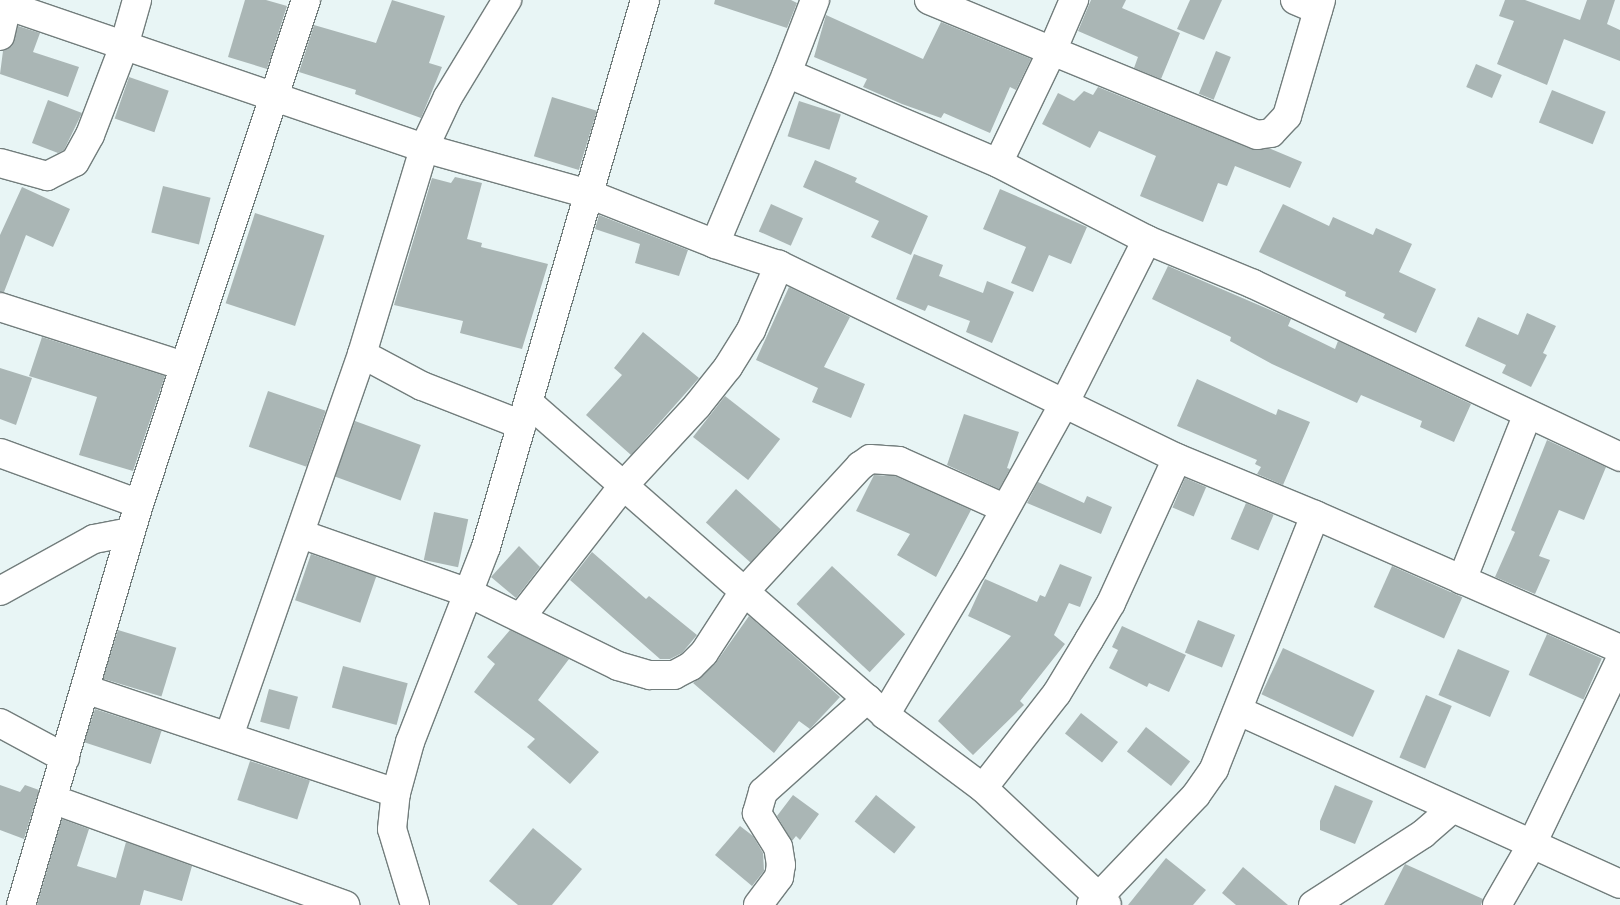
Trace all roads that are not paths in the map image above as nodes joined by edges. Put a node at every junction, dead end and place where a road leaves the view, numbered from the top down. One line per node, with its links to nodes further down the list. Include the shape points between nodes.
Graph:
1 (137, 0): 11 (street)
2 (306, 0): 14 (street)
3 (507, 0): 15 (street, via 448,97)
4 (645, 0): 18 (street)
5 (815, 0): 13 (street)
6 (929, 0): 12 (street)
7 (1074, 0): 12 (street)
8 (1311, 3): 12 (street, via 1288,116 1271,133 1257,135)
9 (4, 4): 10 (street); 11 (street)
10 (0, 36)
11 (124, 46): 14 (street); 16 (street, via 90,135 75,162 47,176)
12 (1052, 51): 17 (street)
13 (787, 73): 17 (street); 20 (street)
14 (273, 94): 15 (street); 24 (street)
15 (424, 148): 18 (street); 23 (street)
16 (0, 163)
17 (998, 163): 19 (street)
18 (589, 194): 20 (street); 26 (street)
19 (1147, 240): 25 (street); 27 (street, via 1253,284)
20 (715, 244): 21 (street)
21 (779, 265): 25 (street); 31 (street, via 751,330 728,367 697,406)
22 (0, 307): 24 (street)
23 (362, 354): 26 (street, via 422,386); 36 (street)
24 (184, 366): 32 (street)
25 (1064, 404): 30 (street); 33 (street)
26 (526, 414): 31 (street); 39 (street)
27 (1527, 416): 29 (street); 37 (street)
28 (0, 453): 32 (street)
29 (1620, 457)
30 (1177, 458): 34 (street); 50 (street, via 1111,602 1089,640 1056,693)
31 (623, 486): 40 (street); 41 (street)
32 (139, 504): 35 (street)
33 (1004, 508): 40 (street, via 899,461 870,460 860,466); 45 (street)
34 (1315, 515): 37 (street); 46 (street)
35 (130, 532): 38 (street, via 94,539); 44 (street)
36 (302, 534): 39 (street); 48 (street)
37 (1462, 580): 42 (street)
38 (0, 591)
39 (469, 593): 41 (street); 51 (street, via 410,742)
40 (743, 593): 41 (street, via 704,653 691,666 674,675 650,675 618,666); 45 (street)
41 (521, 617)
42 (1620, 649)
43 (1620, 660): 54 (street)
44 (85, 689): 48 (street); 49 (street)
45 (876, 707): 50 (street); 60 (street, via 763,792 757,813 778,847 781,865 779,877)
46 (1239, 711): 53 (street); 56 (street, via 1214,769 1196,795)
47 (0, 723): 49 (street)
48 (228, 736): 51 (street)
49 (65, 758): 52 (street)
50 (983, 788): 56 (street)
51 (396, 793): 59 (street, via 392,829)
52 (52, 799): 57 (street); 58 (street)
53 (1451, 810): 54 (street); 61 (street, via 1423,834)
54 (1531, 846): 55 (street); 62 (street)
55 (1620, 884)
56 (1099, 903)
57 (21, 905)
58 (345, 905)
59 (415, 905)
60 (758, 905)
61 (1313, 905)
62 (1497, 905)

